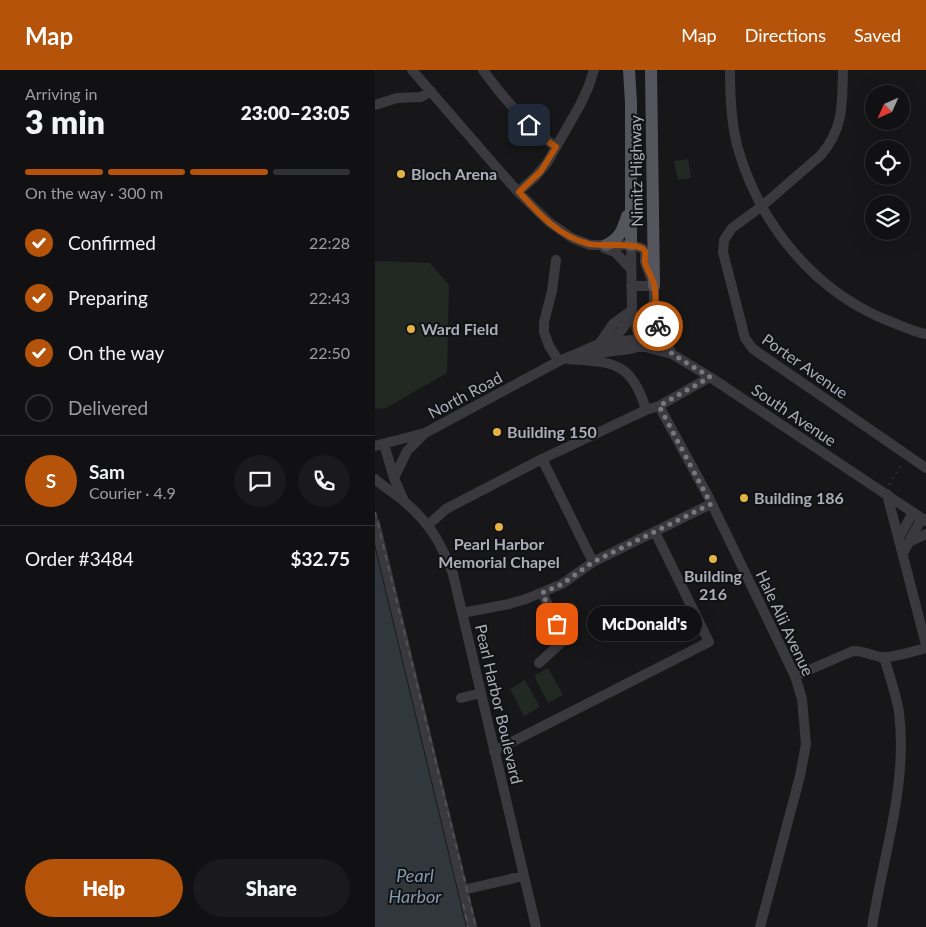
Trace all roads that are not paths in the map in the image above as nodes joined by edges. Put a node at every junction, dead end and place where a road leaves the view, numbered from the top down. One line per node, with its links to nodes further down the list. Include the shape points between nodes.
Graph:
1 (412, 70): 8 (street)
2 (483, 70): 10 (street, via 520,116)
3 (594, 70): 10 (street, via 581,106)
4 (629, 70): 12 (main road, Nimitz Highway)
5 (650, 70): 19 (main road, Nimitz Highway)
6 (730, 70): 13 (street, via 730,106 737,144 749,181)
7 (843, 70): 13 (street, Porter Avenue, via 842,107 833,138 821,156)
8 (431, 91): 9 (street, via 421,97 397,98); 11 (street)
9 (375, 105)
10 (556, 147): 11 (street, via 541,171)
11 (519, 192): 14 (street, via 559,230 590,245)
12 (631, 204): 14 (main road, via 621,234 611,243); 15 (main road, Nimitz Highway)
13 (762, 206): 22 (street, via 774,227 812,273 843,298 875,316); 33 (street, Porter Avenue, via 732,228 723,246 747,342 756,353)
14 (601, 245): 15 (street); 17 (street, via 615,252)
15 (631, 245): 17 (street); 19 (street, via 645,252 645,262)
16 (556, 260): 26 (street, via 544,332)
17 (631, 269): 18 (street)
18 (631, 286): 19 (street); 21 (street)
19 (654, 286): 20 (street, Nimitz Highway)
20 (654, 302): 24 (street); 25 (street, via 659,330)
21 (632, 310): 23 (street, via 617,336); 24 (street)
22 (926, 334)
23 (603, 342): 24 (street, North Road, via 632,340); 26 (street, North Road)
24 (641, 346): 25 (street, South Avenue); 26 (street, North Road)
25 (672, 354): 27 (street, South Avenue)
26 (562, 360): 29 (street, via 605,361 620,368 633,379); 30 (street, North Road)
27 (710, 377): 28 (street); 36 (street, South Avenue)
28 (659, 406): 29 (street); 38 (street, Hale Alii Avenue)
29 (646, 410): 32 (street)
30 (425, 434): 31 (street, North Road); 34 (street, via 407,451)
31 (380, 445): 34 (street)
32 (542, 459): 41 (street, via 446,509); 45 (street)
33 (926, 468)
34 (393, 478): 37 (street)
35 (375, 479): 37 (street)
36 (886, 493): 39 (street, South Avenue); 44 (street)
37 (405, 502): 41 (street, Pearl Harbor Boulevard)
38 (711, 504): 42 (street); 51 (street, Hale Alii Avenue)
39 (920, 517): 44 (street)
40 (375, 523): 56 (street)
41 (428, 525): 47 (street, Pearl Harbor Boulevard, via 453,574)
42 (655, 532): 45 (street); 54 (street, via 709,642)
43 (926, 534): 44 (street)
44 (904, 540): 48 (street, via 903,553)
45 (593, 562): 46 (street, via 562,584)
46 (542, 593): 47 (street, via 509,604); 50 (street, via 565,639)
47 (462, 613): 52 (street, Pearl Harbor Boulevard)
48 (926, 646): 49 (street)
49 (884, 656): 51 (street, via 853,650); 60 (street, via 899,711 901,745 895,809)
50 (539, 663)
51 (795, 676): 59 (street, Hale Alii Avenue, via 802,699 806,744)
52 (481, 693): 53 (street); 54 (street, Pearl Harbor Boulevard)
53 (461, 698)
54 (494, 751): 55 (street, Pearl Harbor Boulevard)
55 (523, 876): 56 (street); 58 (street, Pearl Harbor Boulevard)
56 (463, 890): 57 (street)
57 (472, 927)
58 (536, 927)
59 (759, 927)
60 (872, 927)

